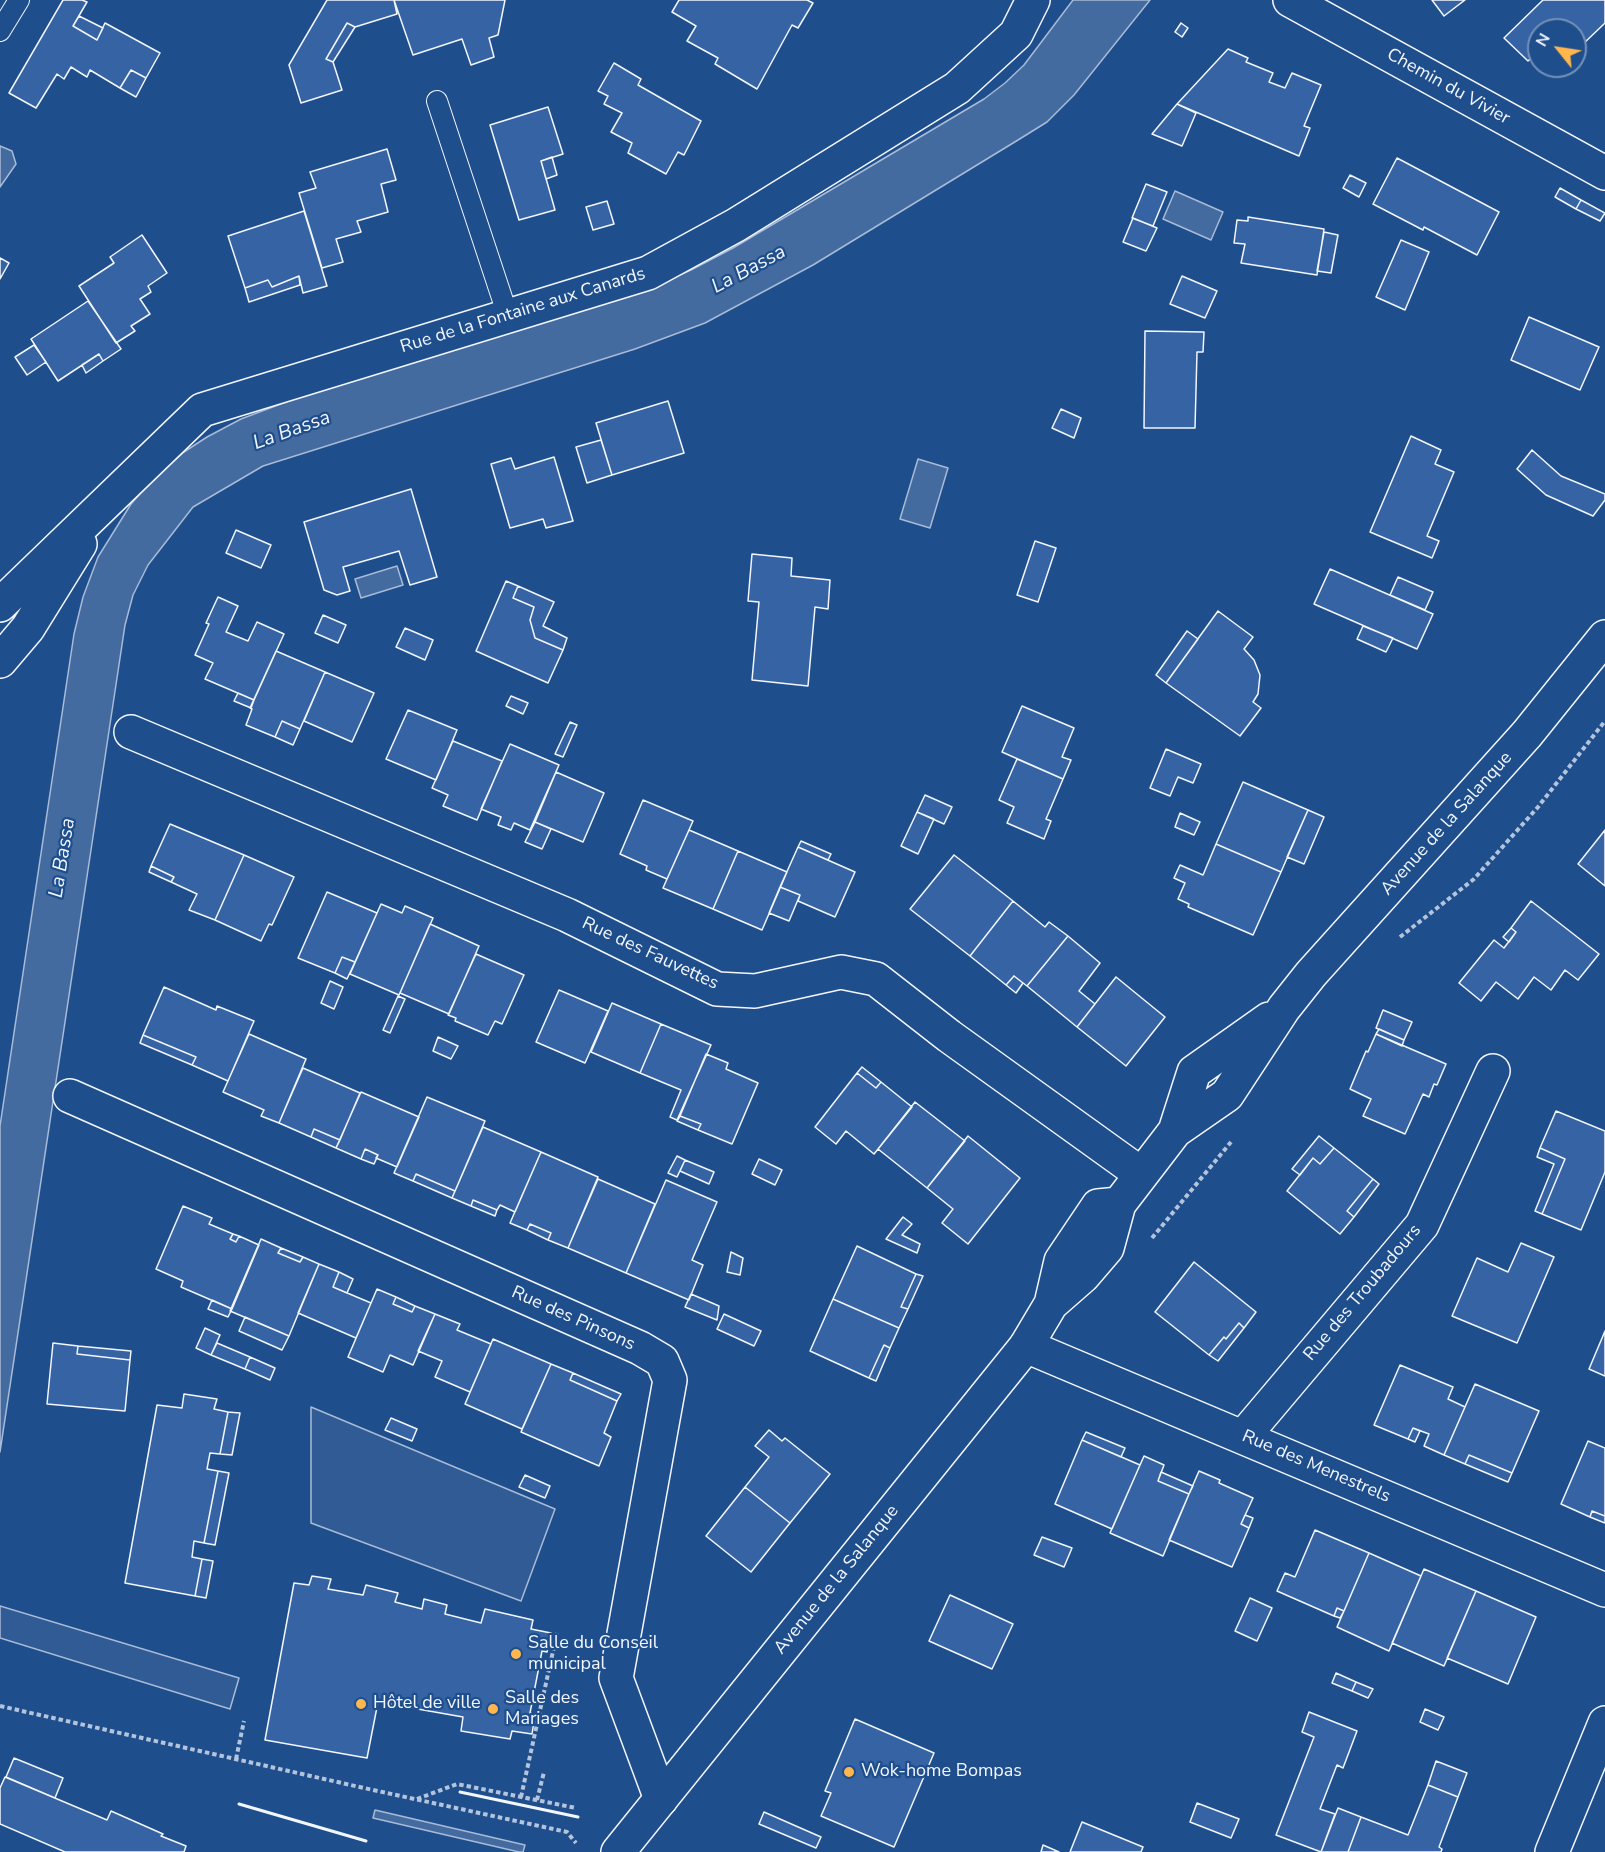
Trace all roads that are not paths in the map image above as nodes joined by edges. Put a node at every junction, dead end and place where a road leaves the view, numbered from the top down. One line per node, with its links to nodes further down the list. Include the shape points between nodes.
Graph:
1 (19, 0): 4 (lane)
2 (1033, 0): 7 (street, Rue de la Fontaine aux Canards, via 1016,34 957,88 736,225 648,273)
3 (1290, 0): 6 (street, Chemin du Vivier)
4 (0, 31)
5 (437, 100): 7 (lane)
6 (1605, 173)
7 (508, 316): 8 (street, Rue de la Fontaine aux Canards, via 202,410)
8 (101, 506): 9 (street, Rue de la Fontaine aux Canards); 11 (street, Rue de la Fontaine aux Canards, via 28,628)
9 (0, 605)
10 (1605, 637): 15 (street, Avenue de la Salanque, via 1527,735 1284,1008 1194,1072 1175,1131)
11 (0, 660)
12 (131, 732): 15 (street, Rue des Fauvettes, via 567,915 717,989 754,992 841,972 876,979)
13 (1493, 1071): 17 (street, Rue des Troubadours, via 1422,1225)
14 (70, 1096): 20 (street, Rue des Pinsons, via 662,1361 670,1380 616,1678)
15 (1141, 1174): 16 (street, Avenue de la Salanque, via 1119,1204 1098,1206 1067,1251 1051,1304)
16 (1026, 1346): 17 (street, Rue des Menestrels); 20 (street, Avenue de la Salanque)
17 (1244, 1437): 18 (street, Rue des Menestrels)
18 (1605, 1590)
19 (1605, 1722): 22 (street)
20 (661, 1799): 21 (street, Avenue de la Salanque)
21 (618, 1852)
22 (1552, 1852)

